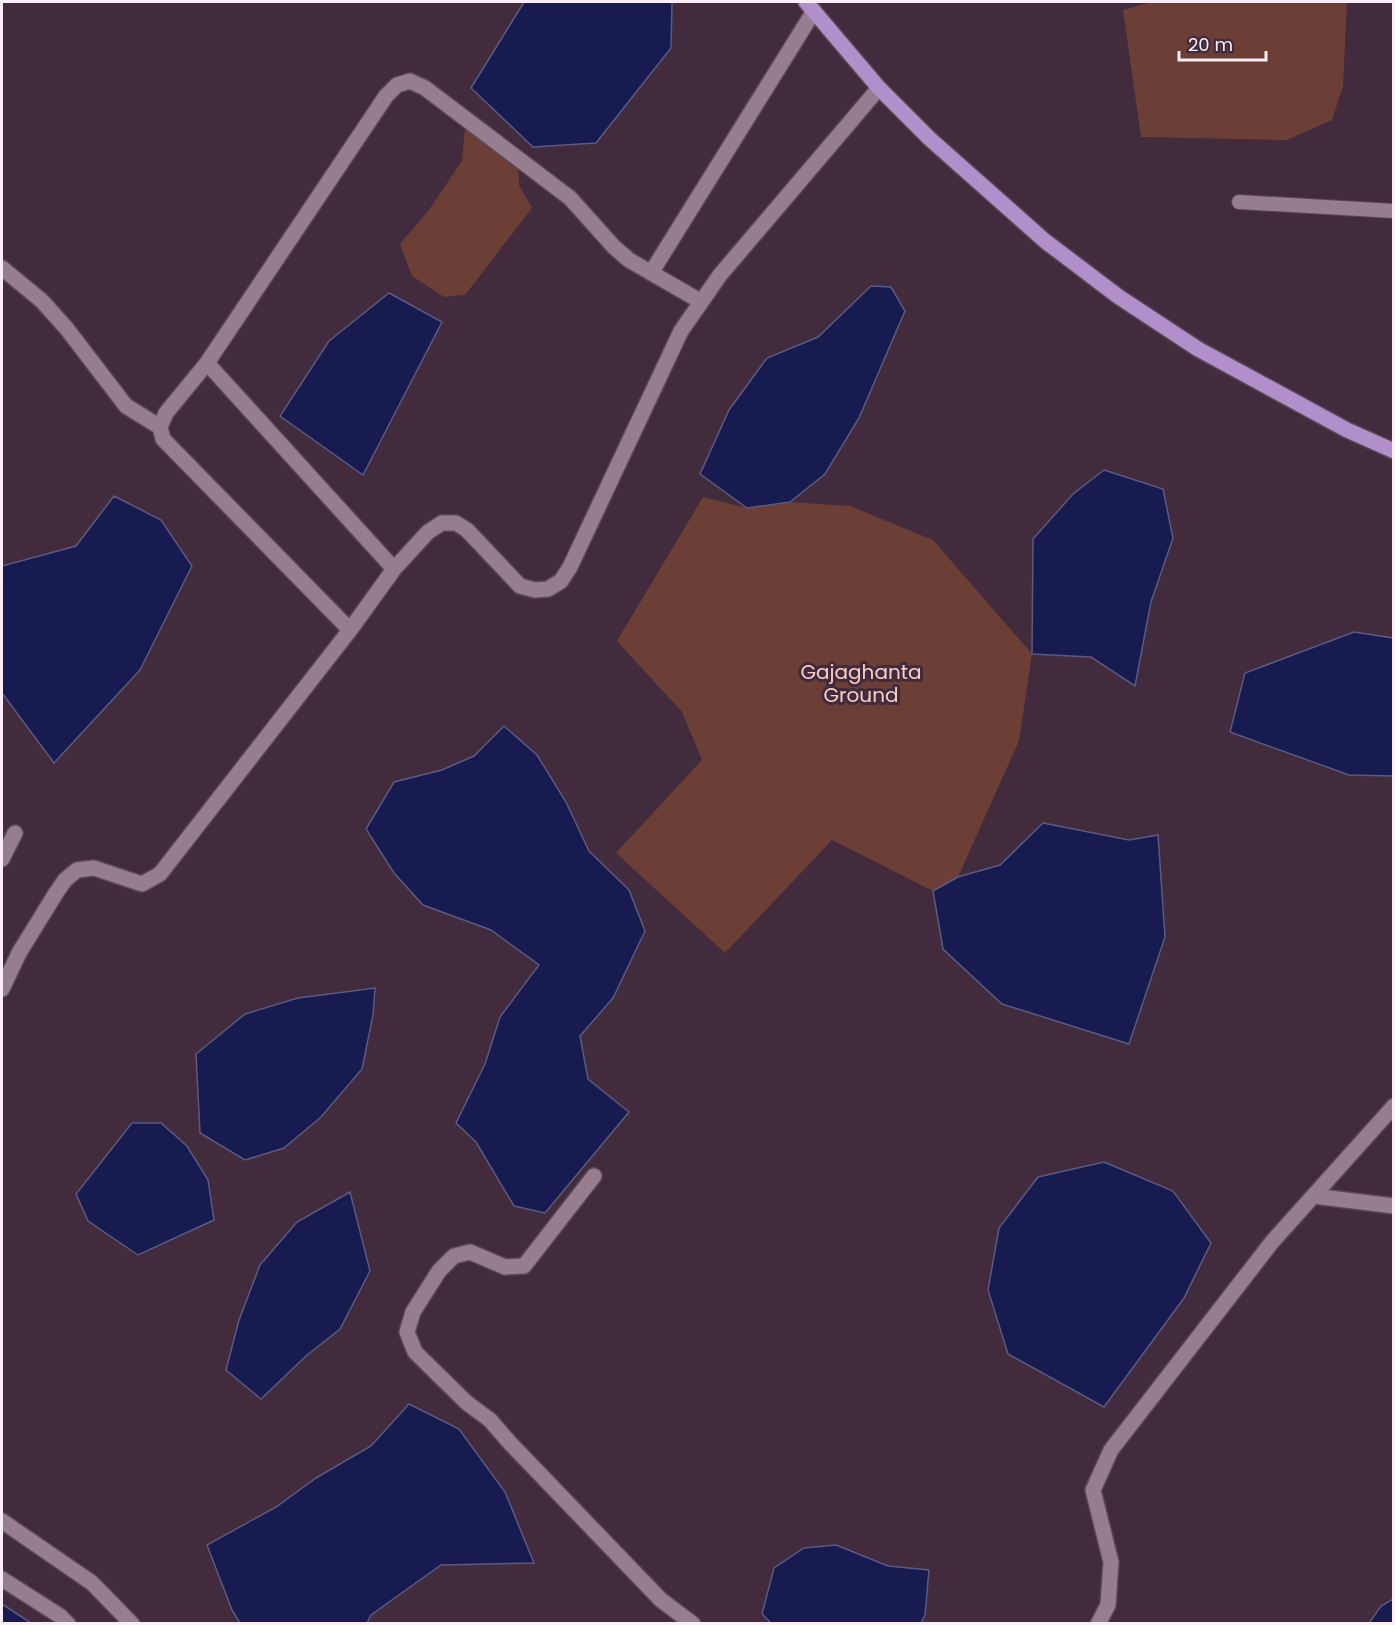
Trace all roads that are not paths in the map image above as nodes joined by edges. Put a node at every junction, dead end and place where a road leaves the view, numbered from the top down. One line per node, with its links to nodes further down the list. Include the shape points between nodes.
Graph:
1 (810, 6): 2 (main road); 6 (street)
2 (879, 88): 7 (street); 10 (main road, via 1036,234 1119,297 1277,394)
3 (1239, 202): 4 (lane)
4 (1394, 211)
5 (2, 268): 9 (street, via 42,301 126,406)
6 (651, 273): 7 (street); 8 (street, via 614,247 570,198 410,81 397,85 386,96)
7 (700, 301): 11 (street, via 681,331 561,581 548,589 520,586 468,530 456,523 442,523 428,532)
8 (207, 363): 9 (street, via 166,412); 11 (street)
9 (160, 427): 12 (street, via 163,439)
10 (1394, 451)
11 (394, 569): 12 (street)
12 (350, 630): 15 (street, via 160,874 142,884 94,868 77,870 64,880 19,953)
13 (15, 834): 14 (street)
14 (2, 859)
15 (2, 989)
16 (1394, 1106): 18 (street)
17 (594, 1176): 22 (street, via 524,1266 505,1267 470,1252 454,1256 439,1271 413,1312 407,1332 415,1352 490,1420)
18 (1313, 1196): 19 (street); 25 (street, via 1272,1242 1112,1450 1093,1490 1111,1562 1108,1605)
19 (1394, 1206)
20 (2, 1521): 24 (street, via 92,1583)
21 (2, 1579): 23 (street)
22 (683, 1620)
23 (68, 1623)
24 (132, 1623)
25 (1098, 1623)

